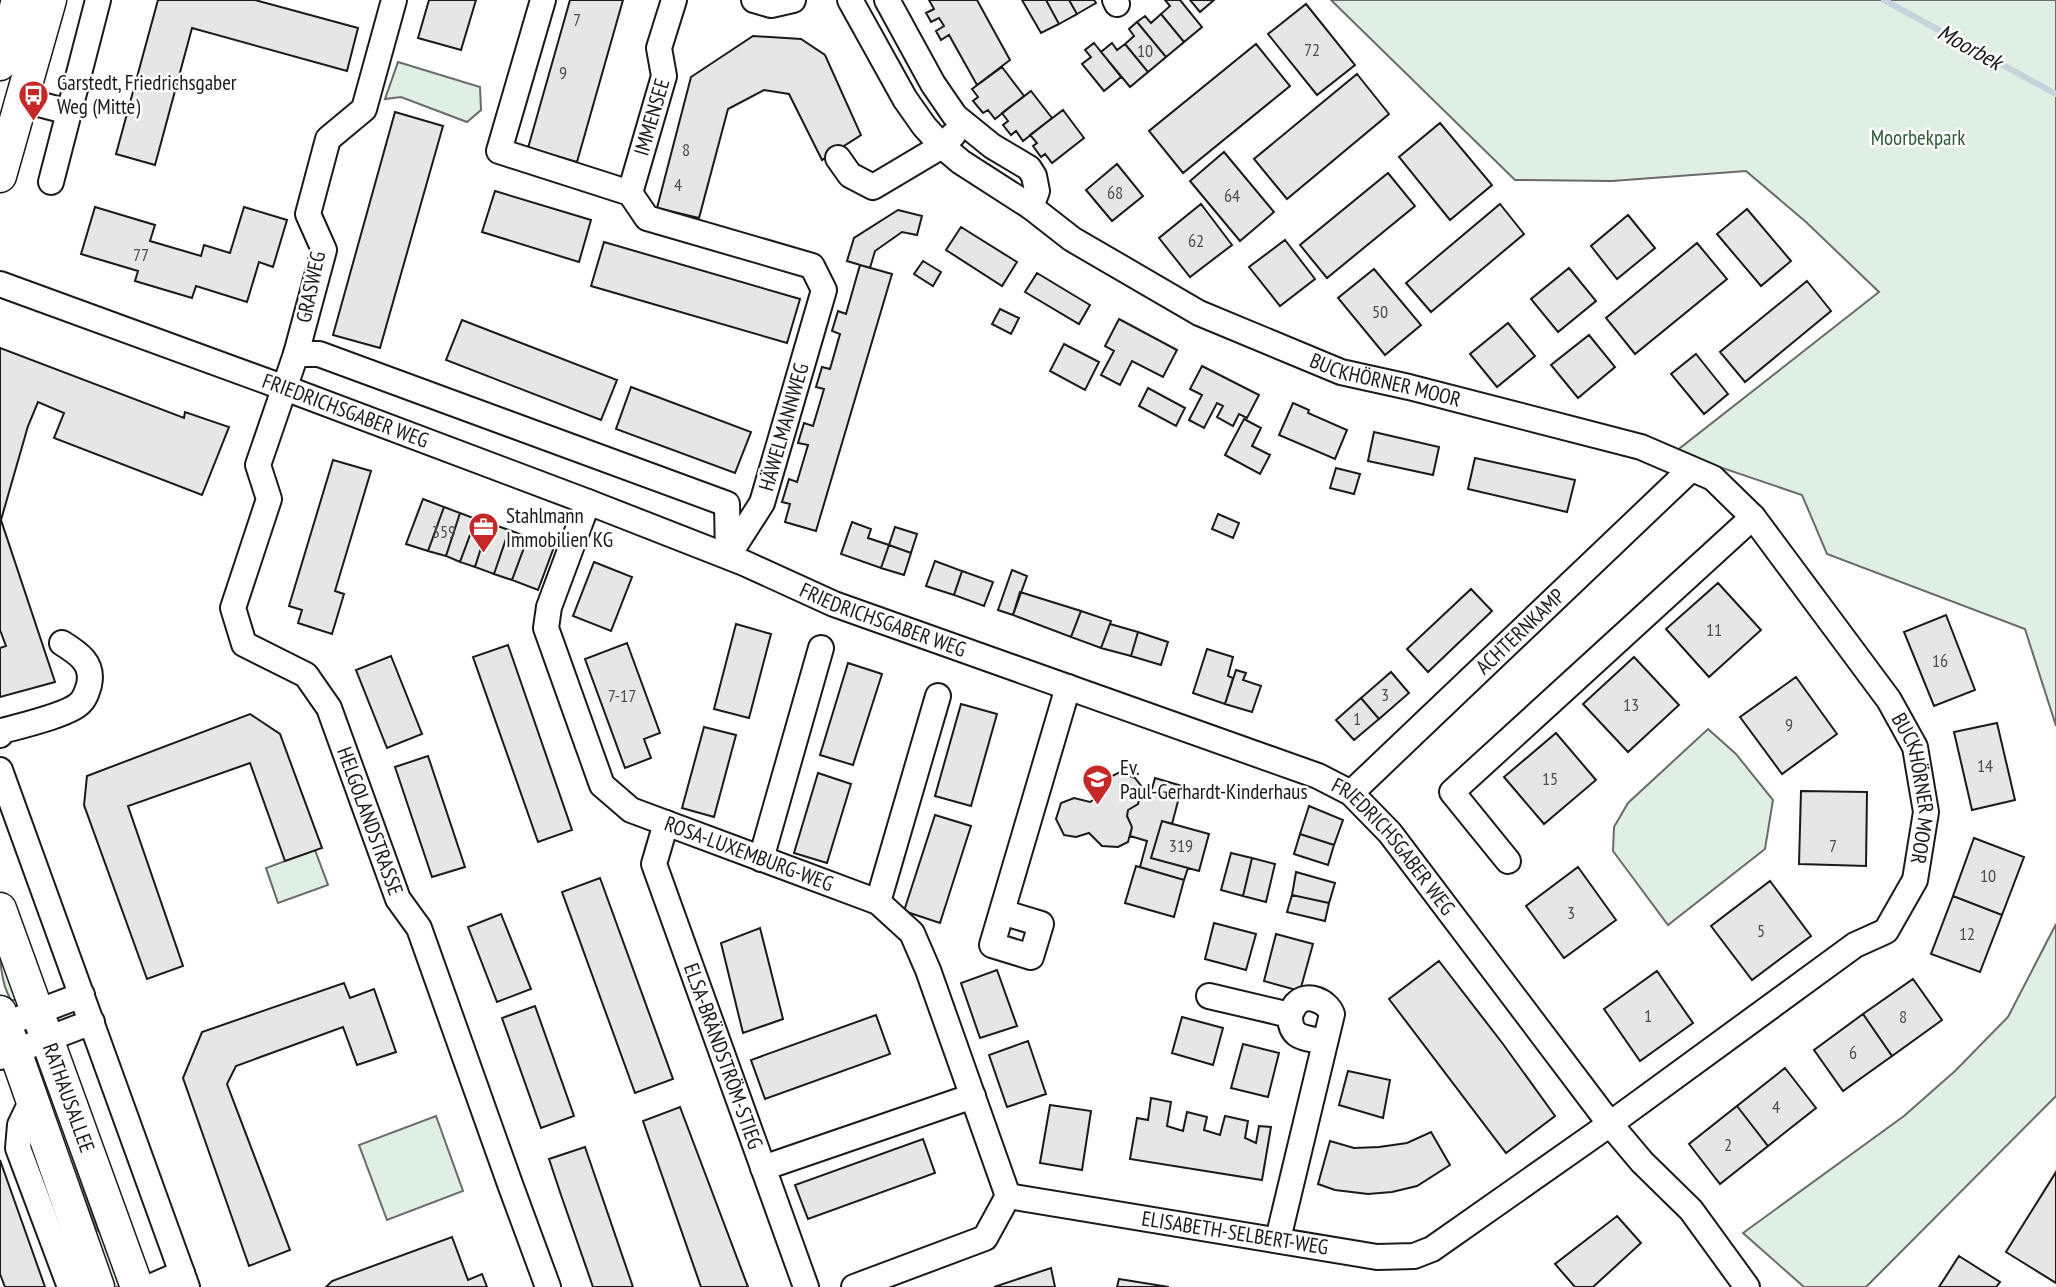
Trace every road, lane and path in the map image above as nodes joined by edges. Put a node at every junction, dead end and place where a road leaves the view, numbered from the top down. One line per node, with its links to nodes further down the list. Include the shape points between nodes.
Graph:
1 (18, 0): 11 (main road)
2 (50, 0): 12 (main road)
3 (98, 0): 13 (street)
4 (394, 0): 22 (street, GRASWEG, via 365,108 328,139 308,214 324,250)
5 (543, 0): 19 (street, via 499,151)
6 (674, 0): 19 (street, IMMENSEE, via 659,48 664,76)
7 (754, 0): 8 (street, via 771,5)
8 (793, 0)
9 (850, 0): 15 (street, BUCKHÖRNER MOOR, via 905,99)
10 (887, 0): 14 (street, via 946,105)
11 (0, 64)
12 (23, 100): 13 (street); 17 (main road)
13 (69, 112): 18 (street)
14 (964, 124): 15 (street); 20 (street, via 1029,168 1037,184)
15 (942, 146): 16 (street, via 873,187 850,175); 20 (street, BUCKHÖRNER MOOR)
16 (838, 158)
17 (0, 176)
18 (51, 182)
19 (630, 193): 29 (street, HÄWELMANNWEG, via 647,218 812,266 824,290 762,503)
20 (1031, 207): 24 (street, BUCKHÖRNER MOOR, via 1072,239 1199,313 1341,372 1641,447)
21 (0, 284): 23 (street, FRIEDRICHSGABER WEG)
22 (296, 354): 23 (street, GRASWEG); 29 (street, FRIEDRICHSGABER WEG, via 319,354 726,504)
23 (285, 388): 26 (street, FRIEDRICHSGABER WEG); 61 (street, HELGOLANDSTRASSE, via 258,465 269,499 233,608 244,644 306,675 329,708 398,899 419,928)
24 (1691, 468): 25 (street, BUCKHÖRNER MOOR); 36 (street, ACHTERNKAMP)
25 (1721, 486): 27 (street, BUCKHÖRNER MOOR); 28 (street, via 1754,494)
26 (588, 502): 29 (street, FRIEDRICHSGABER WEG); 37 (street, ROSA-LUXEMBURG-WEG, via 549,607 546,628 602,785 631,810)
27 (1753, 517): 28 (street, BUCKHÖRNER MOOR); 39 (street, via 1452,792)
28 (1774, 546): 52 (street, BUCKHÖRNER MOOR, via 1889,700 1915,747 1926,811 1915,880 1886,931 1855,945)
29 (728, 556): 32 (street, FRIEDRICHSGABER WEG, via 834,604)
30 (62, 643): 34 (street, via 88,664 87,694 78,705)
31 (821, 648): 38 (street)
32 (1068, 687): 36 (street, FRIEDRICHSGABER WEG, via 1318,776); 42 (street)
33 (939, 696): 40 (street)
34 (0, 735)
35 (0, 770): 43 (street)
36 (1351, 793): 52 (street, FRIEDRICHSGABER WEG, via 1390,833)
37 (666, 823): 38 (street, ROSA-LUXEMBURG-WEG); 53 (street, ELSA-BRÄNDSTRÖM-STIEG, via 654,864)
38 (761, 859): 40 (street, ROSA-LUXEMBURG-WEG)
39 (1508, 861)
40 (878, 902): 50 (street, ROSA-LUXEMBURG-WEG, via 912,933)
41 (0, 909): 47 (main road, RATHAUSALLEE)
42 (1002, 912)
43 (82, 995): 46 (street); 47 (street)
44 (1209, 996): 45 (street)
45 (1290, 1015): 49 (street, via 1293,1032); 49 (street, via 1302,1000 1318,1000 1330,1008)
46 (92, 1022): 47 (street); 56 (street)
47 (42, 1026): 48 (street); 59 (main road, RATHAUSALLEE)
48 (4, 1034): 51 (main road, RATHAUSALLEE)
49 (1324, 1042): 55 (street)
50 (972, 1096): 53 (street); 54 (street, ROSA-LUXEMBURG-WEG)
51 (32, 1100): 57 (street, via 20,1125 18,1148); 58 (main road, RATHAUSALLEE)
52 (1610, 1124): 55 (street, ELISABETH-SELBERT-WEG, via 1414,1256 1377,1256); 64 (street, FRIEDRICHSGABER WEG, via 1691,1210)
53 (763, 1168): 62 (street, ELSA-BRÄNDSTRÖM-STIEG)
54 (1008, 1196): 55 (street, ELISABETH-SELBERT-WEG); 63 (street, via 985,1238)
55 (1278, 1239)
56 (184, 1280): 60 (street)
57 (70, 1287)
58 (98, 1287)
59 (136, 1287)
60 (150, 1287)
61 (548, 1287)
62 (806, 1287)
63 (854, 1287)
64 (1747, 1287)

